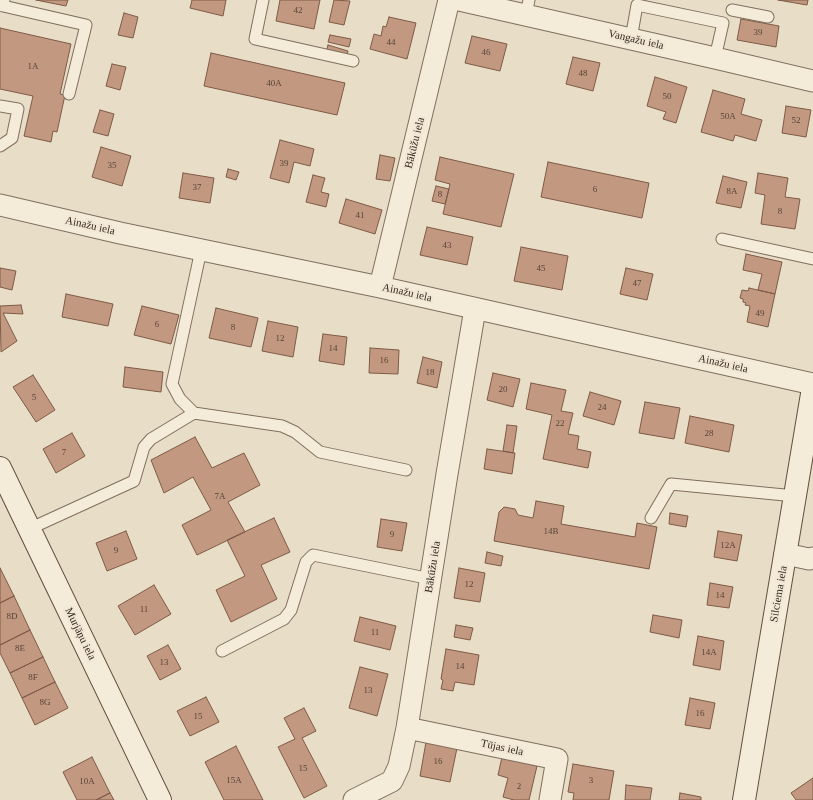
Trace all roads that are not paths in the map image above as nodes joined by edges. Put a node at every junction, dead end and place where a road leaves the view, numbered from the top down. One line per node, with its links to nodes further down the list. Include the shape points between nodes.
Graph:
1 (4, 0): 15 (lane, via 2,6 86,25)
2 (264, 0): 13 (lane, via 255,40)
3 (449, 0): 22 (street, Bākūžu iela)
4 (459, 0): 7 (street, Vangažu iela)
5 (738, 0): 8 (lane)
6 (638, 2): 10 (lane); 11 (lane)
7 (527, 7): 11 (street, Vangažu iela)
8 (732, 10): 9 (lane); 10 (lane)
9 (768, 17)
10 (723, 23): 12 (lane)
11 (631, 38): 12 (street, Vangažu iela)
12 (715, 58): 14 (street, Vangažu iela)
13 (353, 61)
14 (813, 81)
15 (69, 94)
16 (0, 106): 17 (lane, via 18,109 12,138)
17 (0, 146)
18 (0, 205): 20 (street, Ainažu iela)
19 (722, 239): 21 (lane)
20 (201, 250): 22 (street, Ainažu iela); 26 (lane, via 172,384 180,399)
21 (813, 259)
22 (380, 287): 23 (street, Ainažu iela)
23 (475, 309): 24 (street, Ainažu iela); 34 (street, Bākūžu iela)
24 (813, 384)
25 (813, 388): 29 (street, Silciema iela)
26 (194, 413): 28 (lane, via 282,426 295,432 320,452); 31 (lane, via 151,439 144,447 134,481)
27 (0, 468): 31 (street, Murjāņu iela)
28 (406, 470)
29 (795, 496): 30 (lane, via 671,484); 32 (street, Silciema iela)
30 (651, 518)
31 (29, 529): 37 (street, Murjāņu iela)
32 (785, 554): 33 (street); 40 (street, Silciema iela)
33 (813, 558)
34 (431, 579): 35 (lane, via 314,555 306,562 291,610 284,619); 36 (street, Bākūžu iela)
35 (222, 651)
36 (407, 728): 38 (street, Bākūžu iela, via 399,766 392,780); 39 (street, Tūjas iela, via 557,759)
37 (160, 800)
38 (354, 800)
39 (550, 800)
40 (744, 800)

